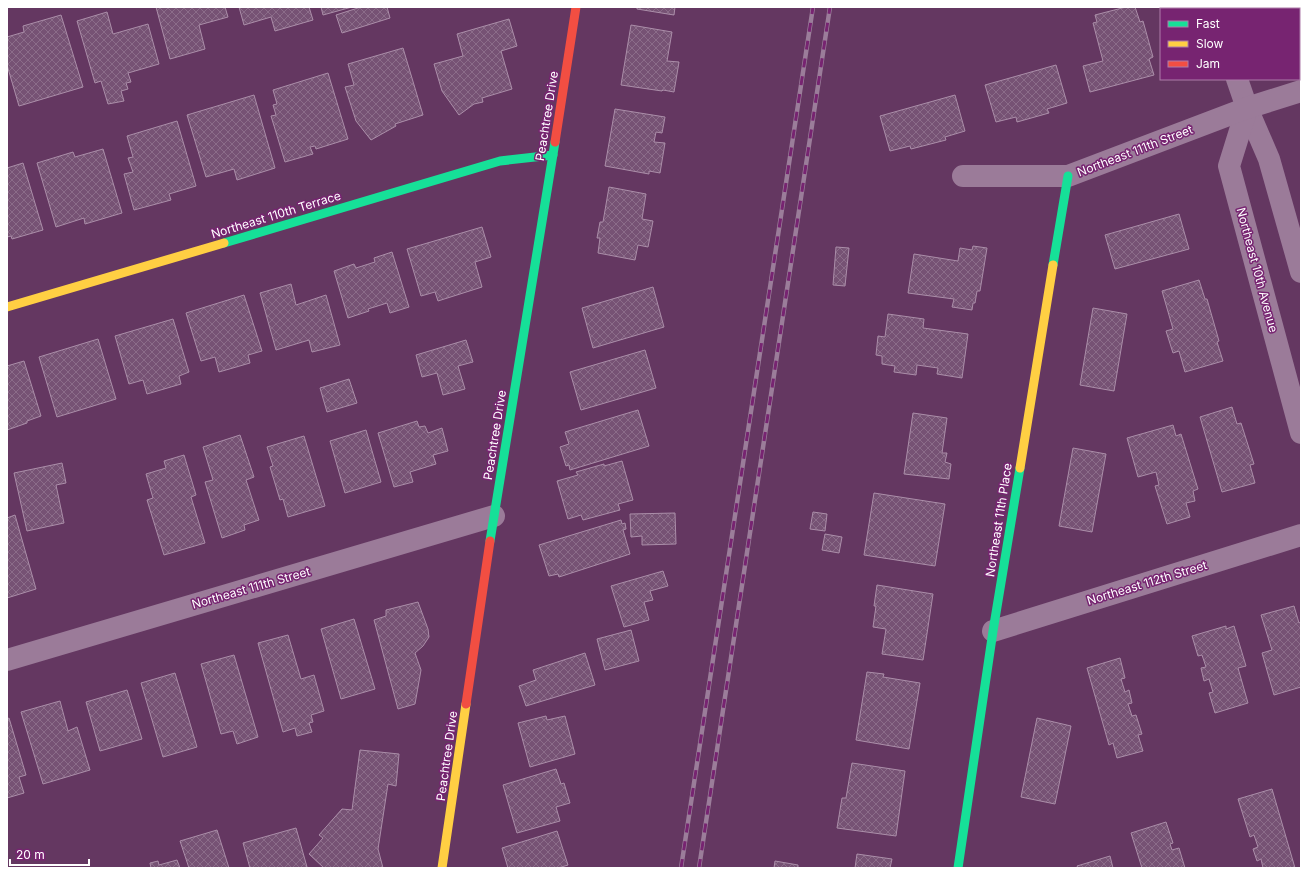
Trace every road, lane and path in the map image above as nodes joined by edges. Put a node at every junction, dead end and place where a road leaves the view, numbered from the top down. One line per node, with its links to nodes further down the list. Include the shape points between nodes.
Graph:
1 (576, 7): 5 (street, Peachtree Drive)
2 (1237, 80): 4 (street)
3 (1301, 91): 4 (street, Northeast 111th Street)
4 (1247, 108): 7 (street, Northeast 111th Street); 8 (street, via 1269,159); 10 (street, Northeast 10th Avenue, via 1229,166)
5 (553, 155): 9 (street, Northeast 110th Terrace, via 500,161); 11 (street, Peachtree Drive)
6 (963, 176): 7 (street, Northeast 111th Street)
7 (1068, 176): 13 (street, Northeast 11th Place)
8 (1301, 272)
9 (7, 307)
10 (1301, 433)
11 (494, 516): 14 (street, Northeast 111th Street); 15 (street, Peachtree Drive)
12 (1301, 535): 13 (street, Northeast 112th Street)
13 (993, 631): 16 (street, Northeast 11th Place)
14 (7, 660)
15 (442, 868)
16 (958, 868)

